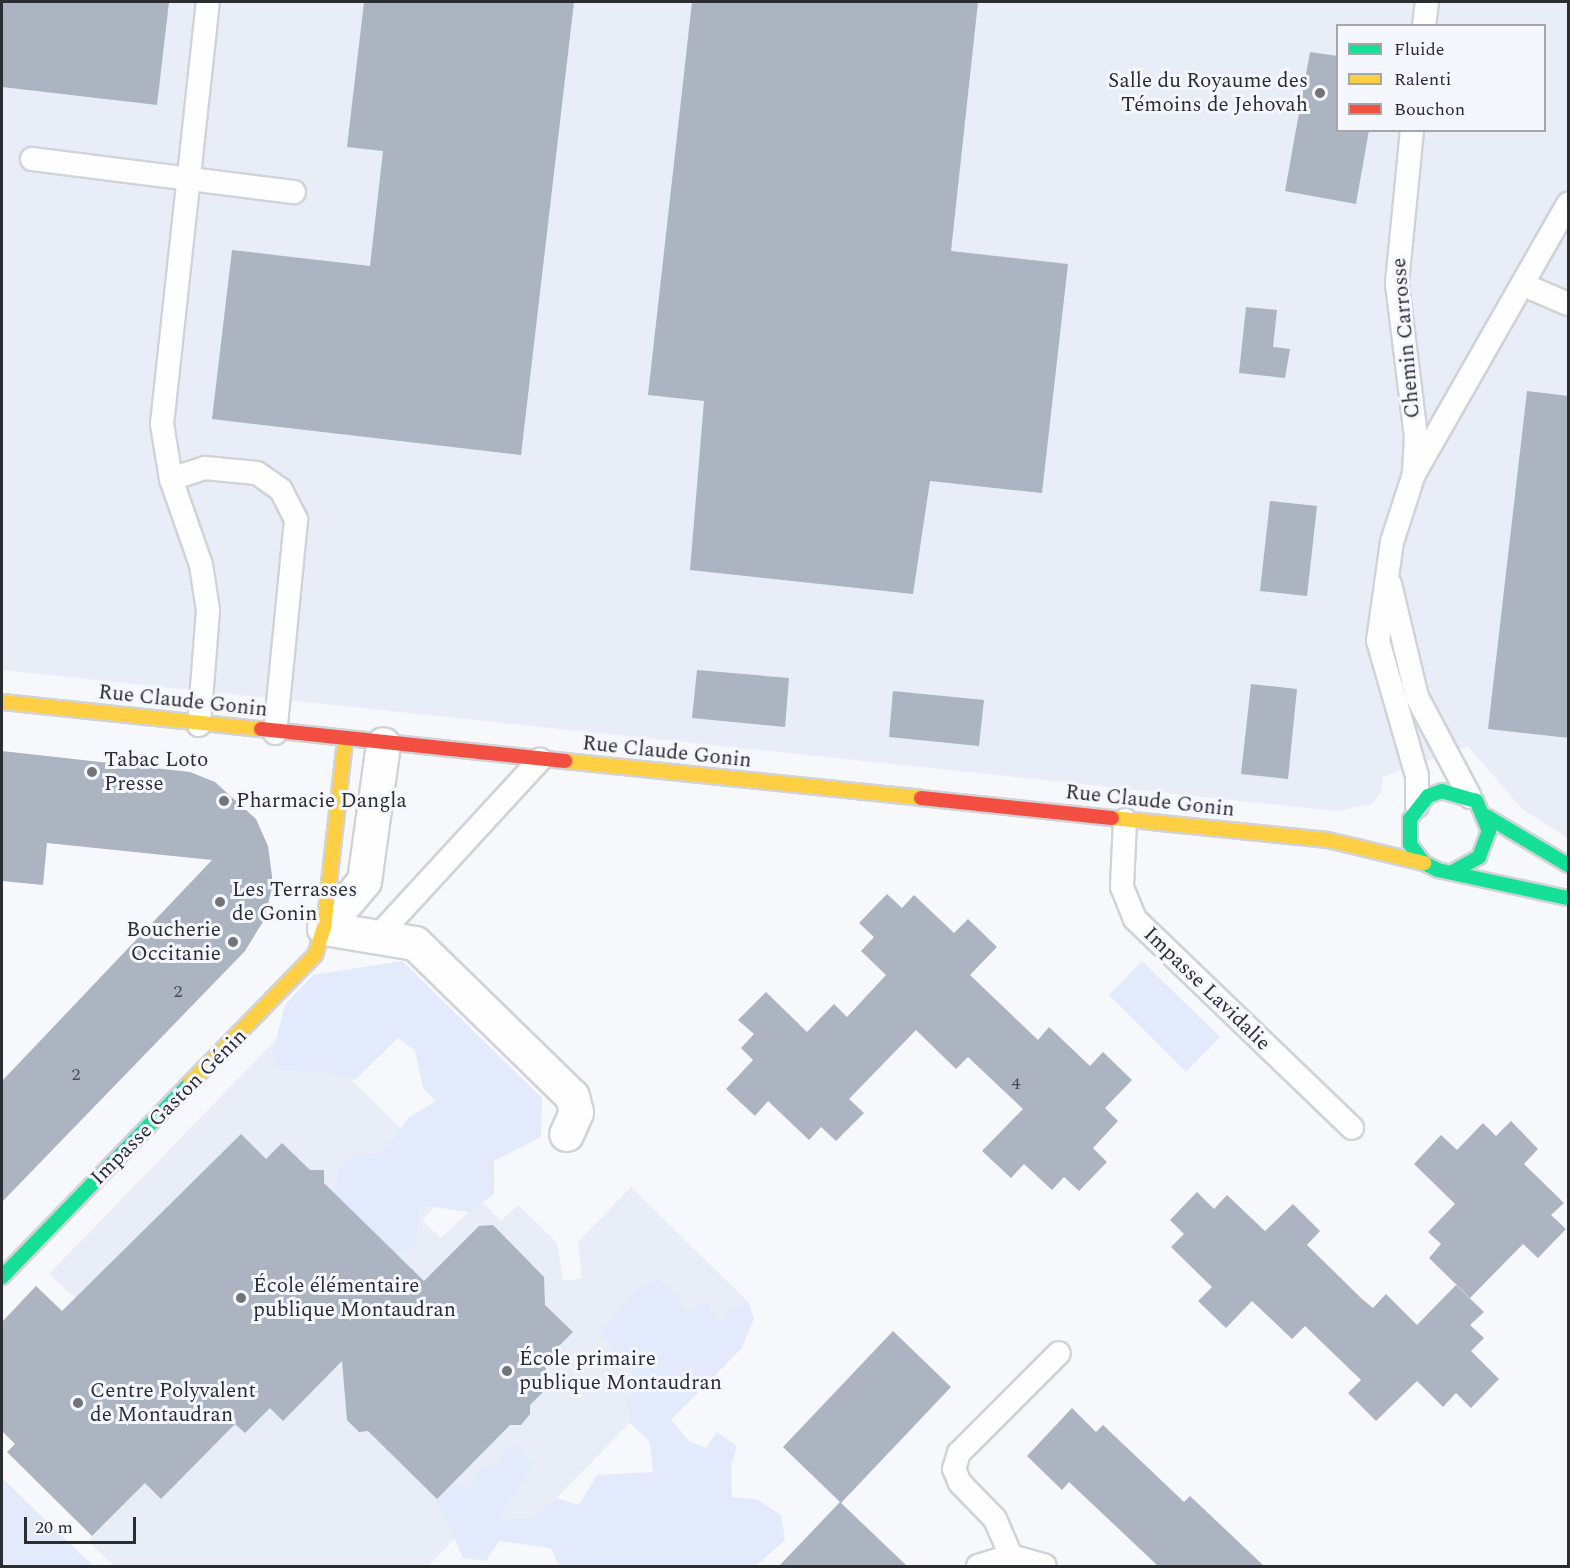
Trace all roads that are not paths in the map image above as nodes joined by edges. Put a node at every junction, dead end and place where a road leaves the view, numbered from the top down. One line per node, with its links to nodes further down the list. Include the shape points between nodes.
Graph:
1 (208, 2): 6 (lane)
2 (1427, 2): 3 (lane)
3 (1424, 24)
4 (1412, 132): 11 (lane, Chemin Carrosse, via 1397,285 1416,436)
5 (32, 159): 6 (lane)
6 (189, 178): 7 (lane); 12 (lane, via 162,424)
7 (294, 192)
8 (1569, 204): 9 (lane, Chemin Carrosse)
9 (1526, 286): 10 (lane); 11 (lane, Chemin Carrosse)
10 (1569, 304)
11 (1414, 474): 13 (lane, Chemin Carrosse)
12 (171, 478): 15 (lane, via 201,565 207,610); 16 (lane, via 205,468 256,473 281,490 296,520)
13 (1388, 570): 20 (lane, Chemin Carrosse, via 1398,637 1416,697); 21 (lane, Chemin Carrosse, via 1378,640 1417,776)
14 (2, 702): 15 (street, Rue Claude Gonin)
15 (199, 724): 16 (street, Rue Claude Gonin)
16 (275, 733): 17 (street, Rue Claude Gonin)
17 (345, 740): 18 (street, Rue Claude Gonin); 31 (street, Impasse Gaston Génin)
18 (383, 744): 19 (street, Rue Claude Gonin); 31 (street, Impasse Gaston Génin, via 364,881)
19 (540, 760): 23 (street, Rue Claude Gonin); 32 (lane)
20 (1470, 796): 21 (street, via 1442,791); 22 (street, Chemin Carrosse)
21 (1413, 813): 24 (street); 27 (street, Chemin Carrosse, via 1410,844)
22 (1486, 816): 28 (street, Chemin Carrosse); 29 (street, via 1487,844 1468,867)
23 (1125, 820): 26 (street, Rue Claude Gonin); 33 (lane, Impasse Lavidalie, via 1122,887 1135,919)
24 (1394, 826)
25 (1368, 834): 26 (street, Rue Claude Gonin)
26 (1328, 840): 27 (street, Rue Claude Gonin)
27 (1424, 863): 29 (street)
28 (1569, 865)
29 (1454, 872): 30 (street)
30 (1569, 898)
31 (324, 928): 32 (street); 35 (street, Impasse Gaston Génin, via 315,955 285,990)
32 (377, 937): 34 (street, via 415,943 572,1095 576,1112)
33 (1352, 1128)
34 (566, 1134)
35 (2, 1277)
36 (1059, 1353): 37 (lane, via 959,1453 954,1469 960,1483 995,1519)
37 (1011, 1556): 38 (lane); 39 (lane)
38 (978, 1566)
39 (1045, 1566)

